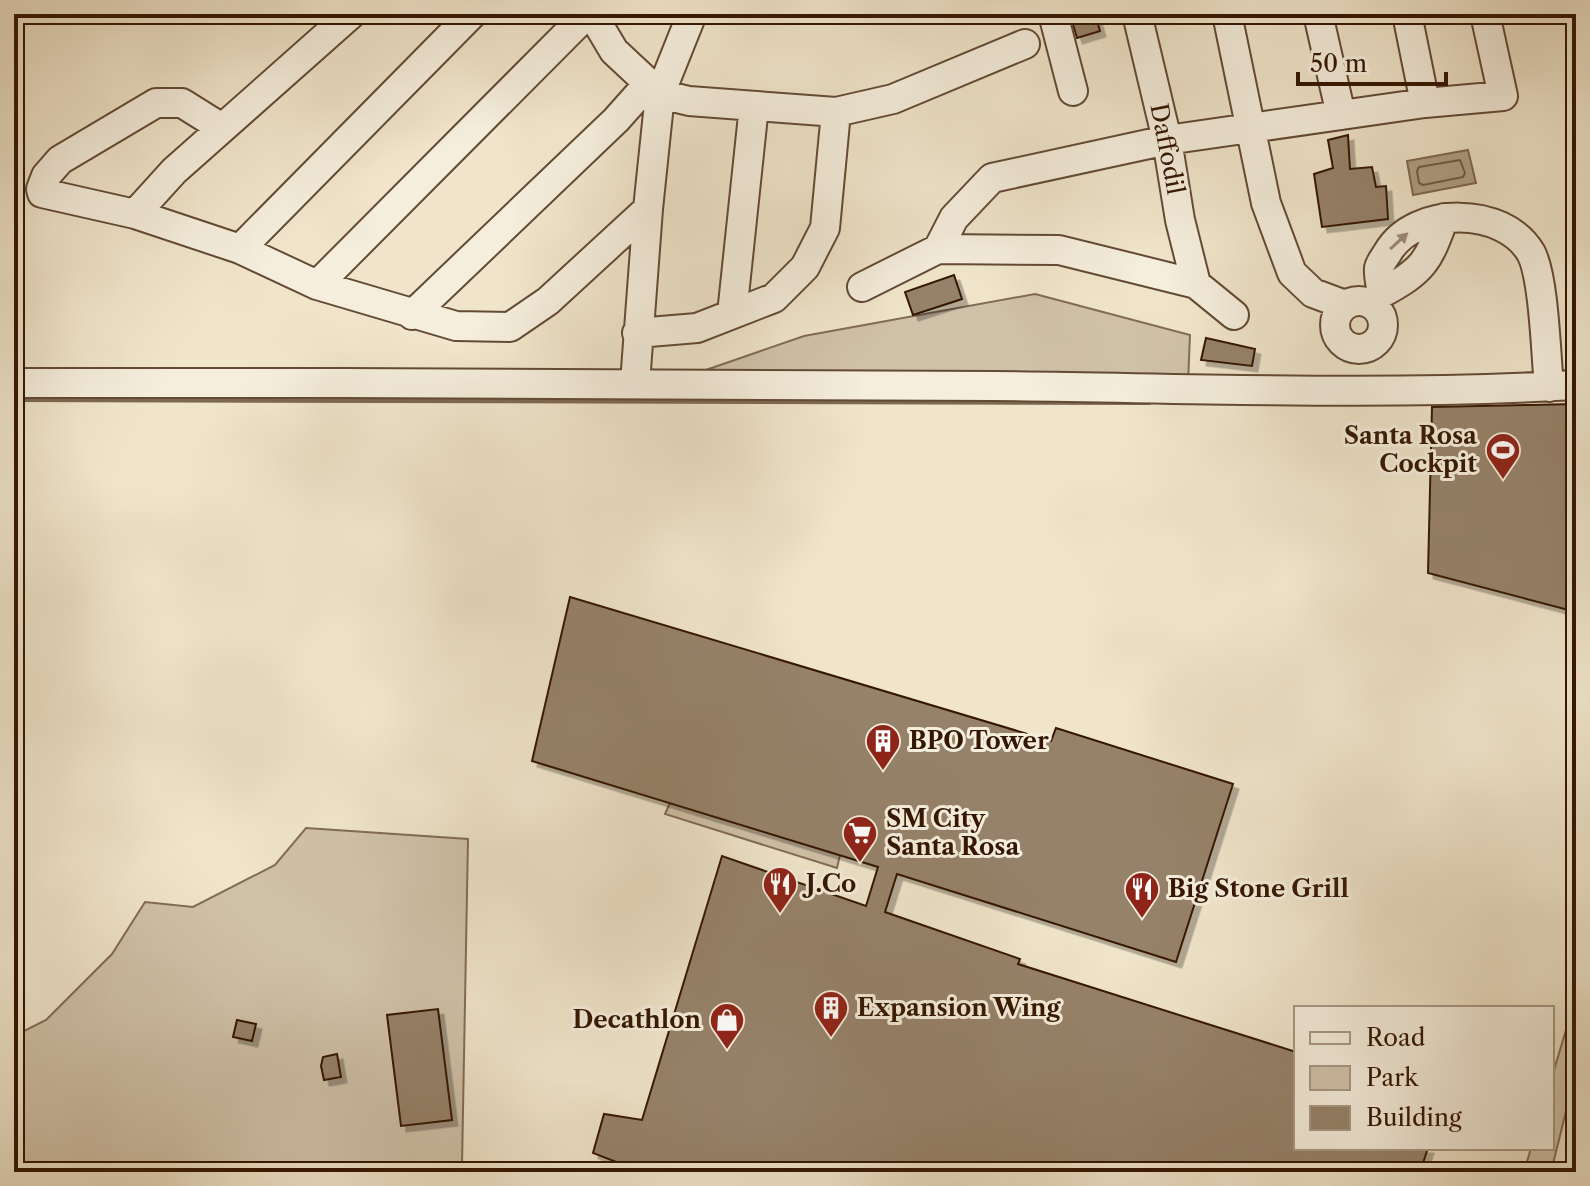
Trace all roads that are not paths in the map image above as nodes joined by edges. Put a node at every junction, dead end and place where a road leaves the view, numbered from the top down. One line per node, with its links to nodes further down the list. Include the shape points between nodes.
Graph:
1 (351, 14): 18 (street)
2 (472, 14): 23 (street)
3 (589, 14): 12 (street, via 614,51); 26 (street)
4 (692, 14): 12 (street)
5 (1053, 14): 13 (street)
6 (1137, 14): 20 (street, Daffodil)
7 (1227, 14): 19 (street)
8 (1318, 14): 17 (street)
9 (1407, 14): 14 (street)
10 (1485, 14): 14 (street, via 1503,96)
11 (1025, 44): 16 (street, via 893,99)
12 (654, 88): 15 (street, via 689,101); 21 (street); 31 (street)
13 (1073, 91)
14 (1425, 103): 17 (street)
15 (754, 106): 16 (street); 30 (street)
16 (836, 112): 30 (street, via 825,228 805,267 774,298)
17 (1341, 115): 19 (street)
18 (222, 128): 22 (street); 22 (street, via 182,103 156,103 60,160 41,189)
19 (1252, 128): 20 (street); 29 (street, via 1266,203 1292,273 1313,293)
20 (1167, 140): 24 (street, via 992,178 954,218); 25 (street, Daffodil)
21 (648, 209): 31 (street, via 548,301 510,327 456,326); 33 (street)
22 (135, 214): 23 (street)
23 (240, 249): 26 (street)
24 (938, 249): 25 (street, via 1059,250); 27 (street)
25 (1196, 284): 32 (street)
26 (317, 285): 31 (street)
27 (862, 287)
28 (1378, 300): 29 (street); 29 (street, via 1383,329 1375,343 1361,350 1346,346 1336,334 1335,318); 36 (street, via 1429,257 1444,218 1487,220 1516,235 1532,254)
29 (1345, 305)
30 (732, 314): 33 (street, via 697,328)
31 (412, 315)
32 (1234, 315)
33 (637, 333): 35 (street)
34 (14, 383): 35 (street)
35 (635, 383): 36 (street, via 1220,391)
36 (1562, 386)

